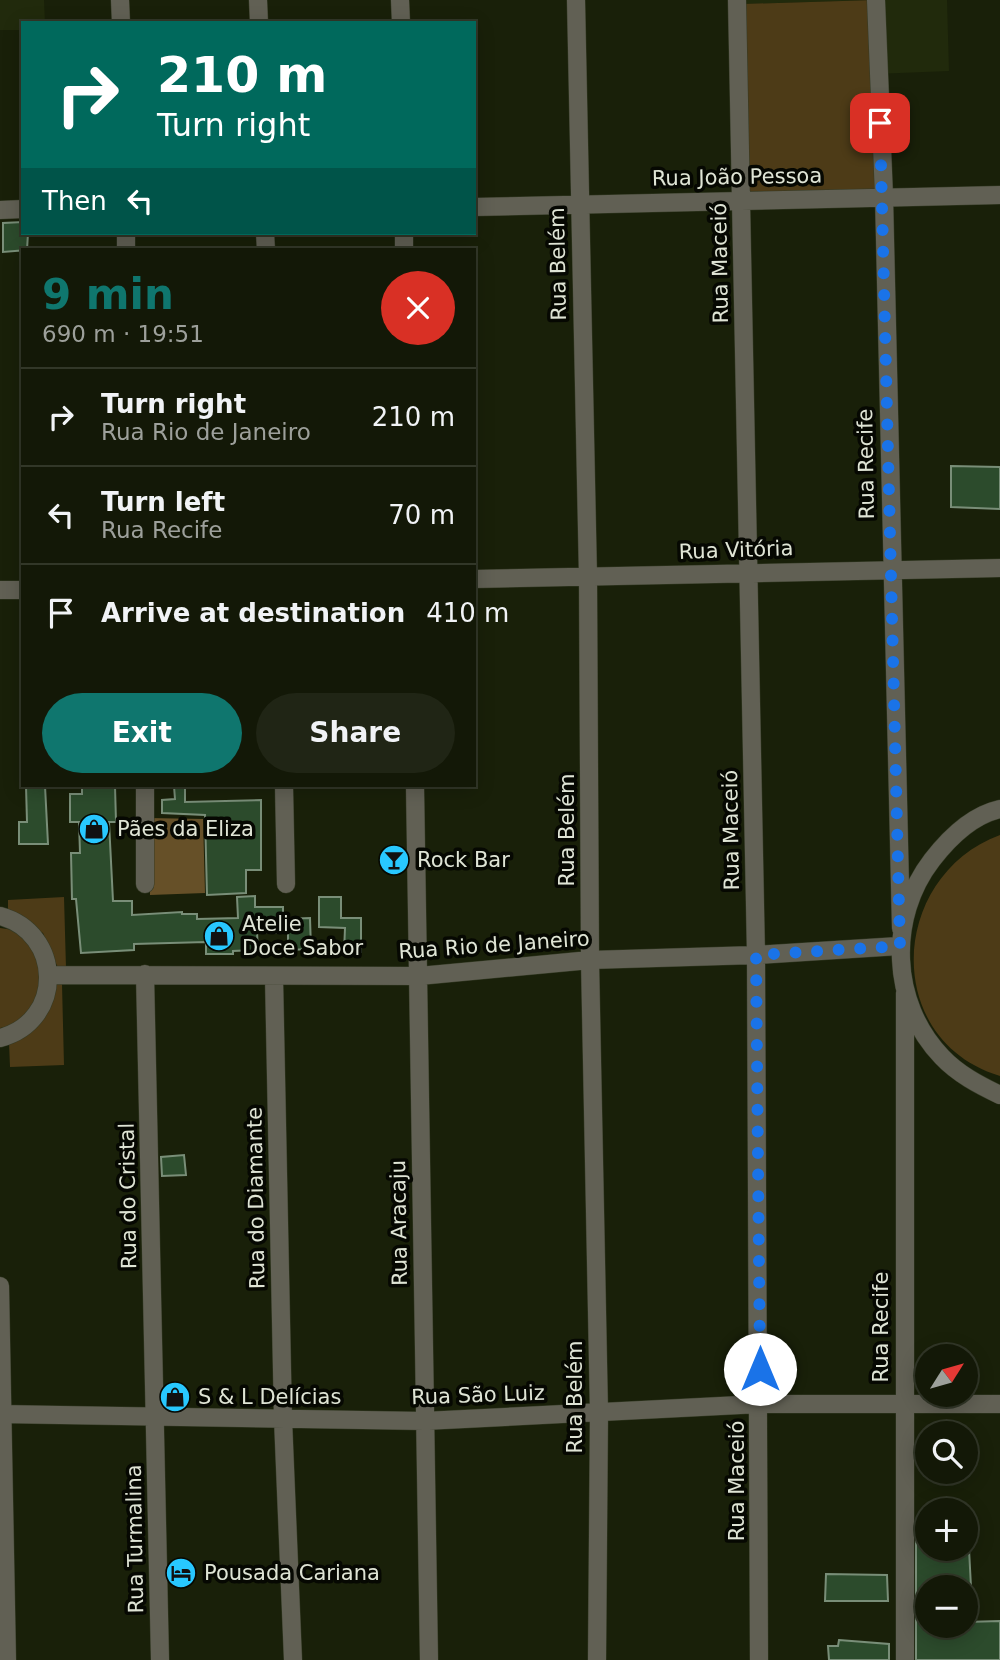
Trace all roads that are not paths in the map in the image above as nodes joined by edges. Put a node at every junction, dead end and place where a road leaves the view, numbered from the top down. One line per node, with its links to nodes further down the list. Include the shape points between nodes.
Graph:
1 (120, 0): 7 (street)
2 (258, 0): 8 (street)
3 (400, 0): 9 (street)
4 (576, 0): 13 (street, Rua Belém)
5 (737, 0): 12 (street, Rua Maceió)
6 (876, 0): 11 (street, Rua Recife)
7 (121, 21)
8 (259, 21)
9 (401, 21)
10 (1000, 195): 11 (street, Rua João Pessoa)
11 (884, 196): 12 (street, Rua João Pessoa); 17 (street, Rua Recife)
12 (742, 201): 13 (street, Rua João Pessoa); 19 (street, Rua Maceió)
13 (580, 203): 14 (street, Rua João Pessoa); 20 (street, Rua Belém)
14 (476, 206)
15 (21, 209): 16 (street)
16 (0, 210)
17 (891, 568): 18 (street, Rua Vitória); 19 (street, Rua Vitória); 31 (street, Rua Recife)
18 (1000, 568)
19 (749, 572): 20 (street, Rua Vitória); 32 (street, Rua Maceió)
20 (588, 577): 21 (street, Rua Vitória); 33 (street, Rua Belém)
21 (476, 579)
22 (0, 590): 23 (street)
23 (21, 590)
24 (145, 787): 28 (street)
25 (284, 787): 29 (street)
26 (415, 787): 36 (street, Rua Aracaju)
27 (1000, 809): 31 (street, via 948,839 917,879)
28 (145, 884)
29 (286, 884)
30 (0, 916): 35 (street, via 27,928 39,942)
31 (900, 937): 32 (street, Rua Rio de Janeiro); 38 (street, Rua Recife)
32 (756, 955): 33 (street, Rua Rio de Janeiro); 42 (street, Rua Maceió)
33 (590, 960): 36 (street, Rua Rio de Janeiro); 45 (street, Rua Belém)
34 (145, 974): 35 (street, Rua Rio de Janeiro); 37 (street, Rua Rio de Janeiro); 47 (street, Rua do Cristal)
35 (50, 975): 39 (street, via 39,1012 20,1030)
36 (419, 976): 37 (street, Rua Rio de Janeiro); 49 (street, Rua Aracaju)
37 (274, 977): 48 (street, Rua do Diamante)
38 (905, 993): 40 (street, via 920,1027 942,1057 970,1081); 44 (street, Rua Recife)
39 (0, 1038)
40 (1000, 1095)
41 (0, 1286): 46 (street)
42 (760, 1404): 44 (street, Rua São Luiz); 45 (street, Rua São Luiz); 55 (street, Rua Maceió)
43 (1000, 1404): 44 (street, Rua São Luiz)
44 (903, 1405): 56 (street, Rua Recife, via 908,1502)
45 (599, 1412): 49 (street, Rua São Luiz); 54 (street, Rua Belém)
46 (2, 1413): 47 (street, Rua São Luiz); 50 (street)
47 (156, 1417): 48 (street, Rua São Luiz); 51 (street, Rua Turmalina)
48 (283, 1419): 49 (street, Rua São Luiz); 52 (street, Rua do Diamante)
49 (424, 1421): 53 (street, Rua Aracaju)
50 (7, 1660)
51 (160, 1660)
52 (293, 1660)
53 (429, 1660)
54 (597, 1660)
55 (759, 1660)
56 (905, 1660)

